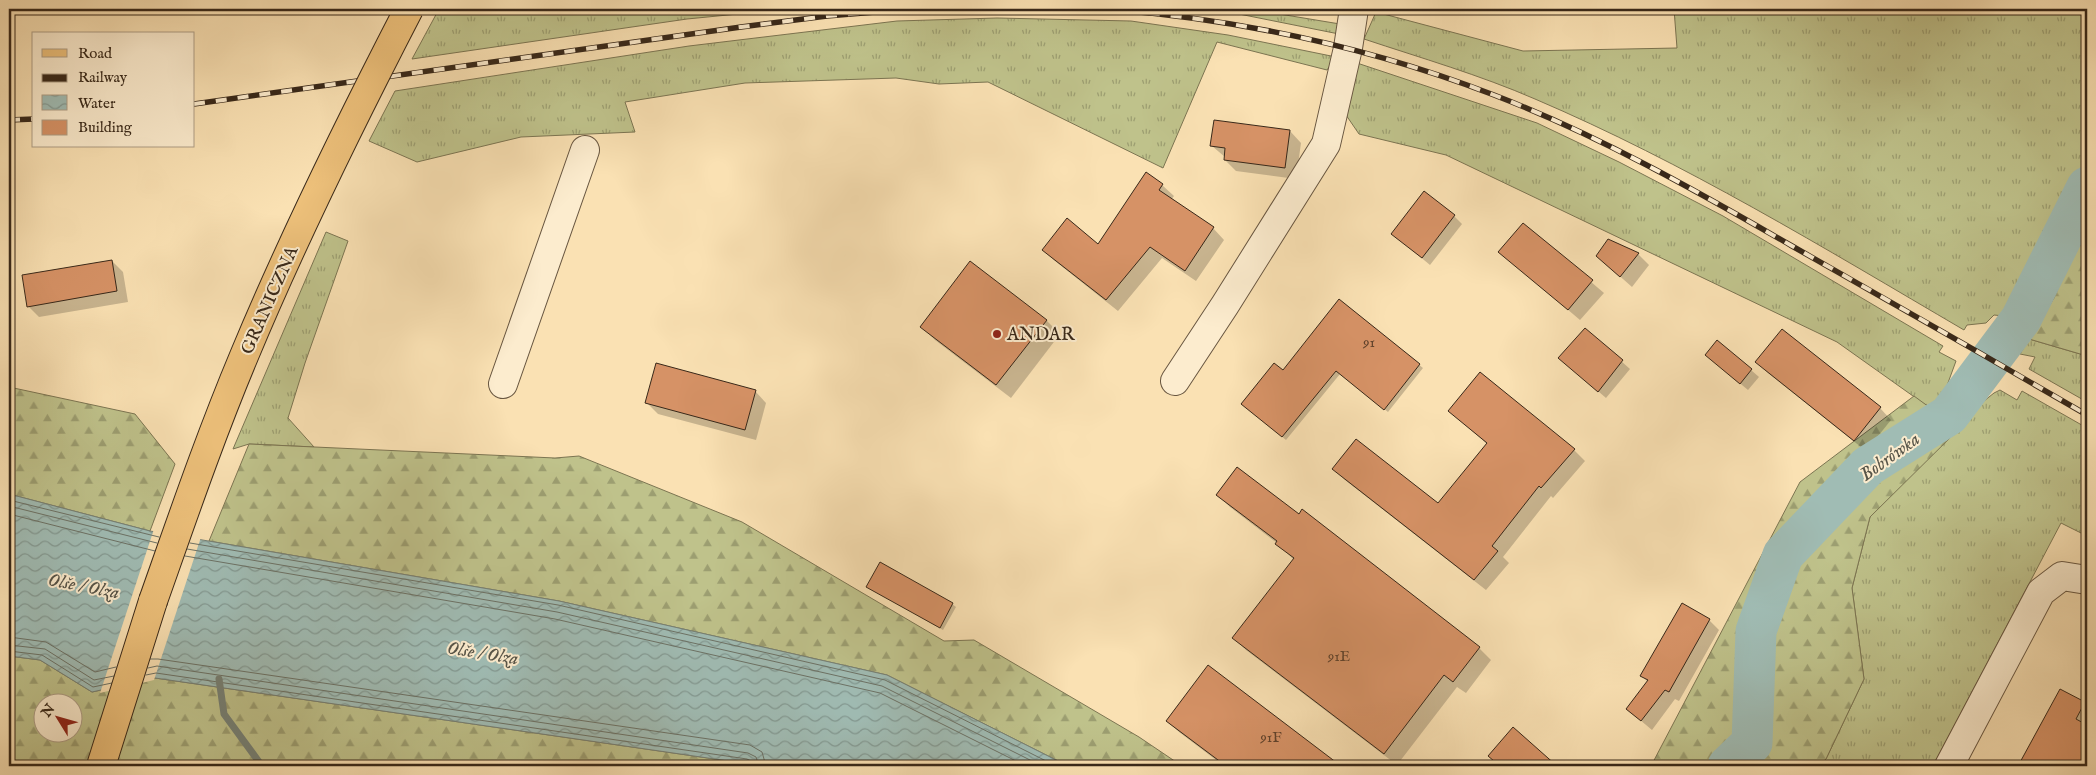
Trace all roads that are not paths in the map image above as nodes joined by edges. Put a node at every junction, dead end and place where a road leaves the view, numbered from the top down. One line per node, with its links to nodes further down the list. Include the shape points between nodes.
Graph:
1 (409, 9): 7 (main road, GRANICZNA, bridge, via 326,174 244,356 203,458 153,601)
2 (1354, 9): 4 (lane, via 1326,144 1226,305)
3 (585, 150): 5 (lane)
4 (1174, 381)
5 (503, 384)
6 (2087, 580): 8 (lane, via 2062,576 2041,592)
7 (101, 766)
8 (1949, 766)

